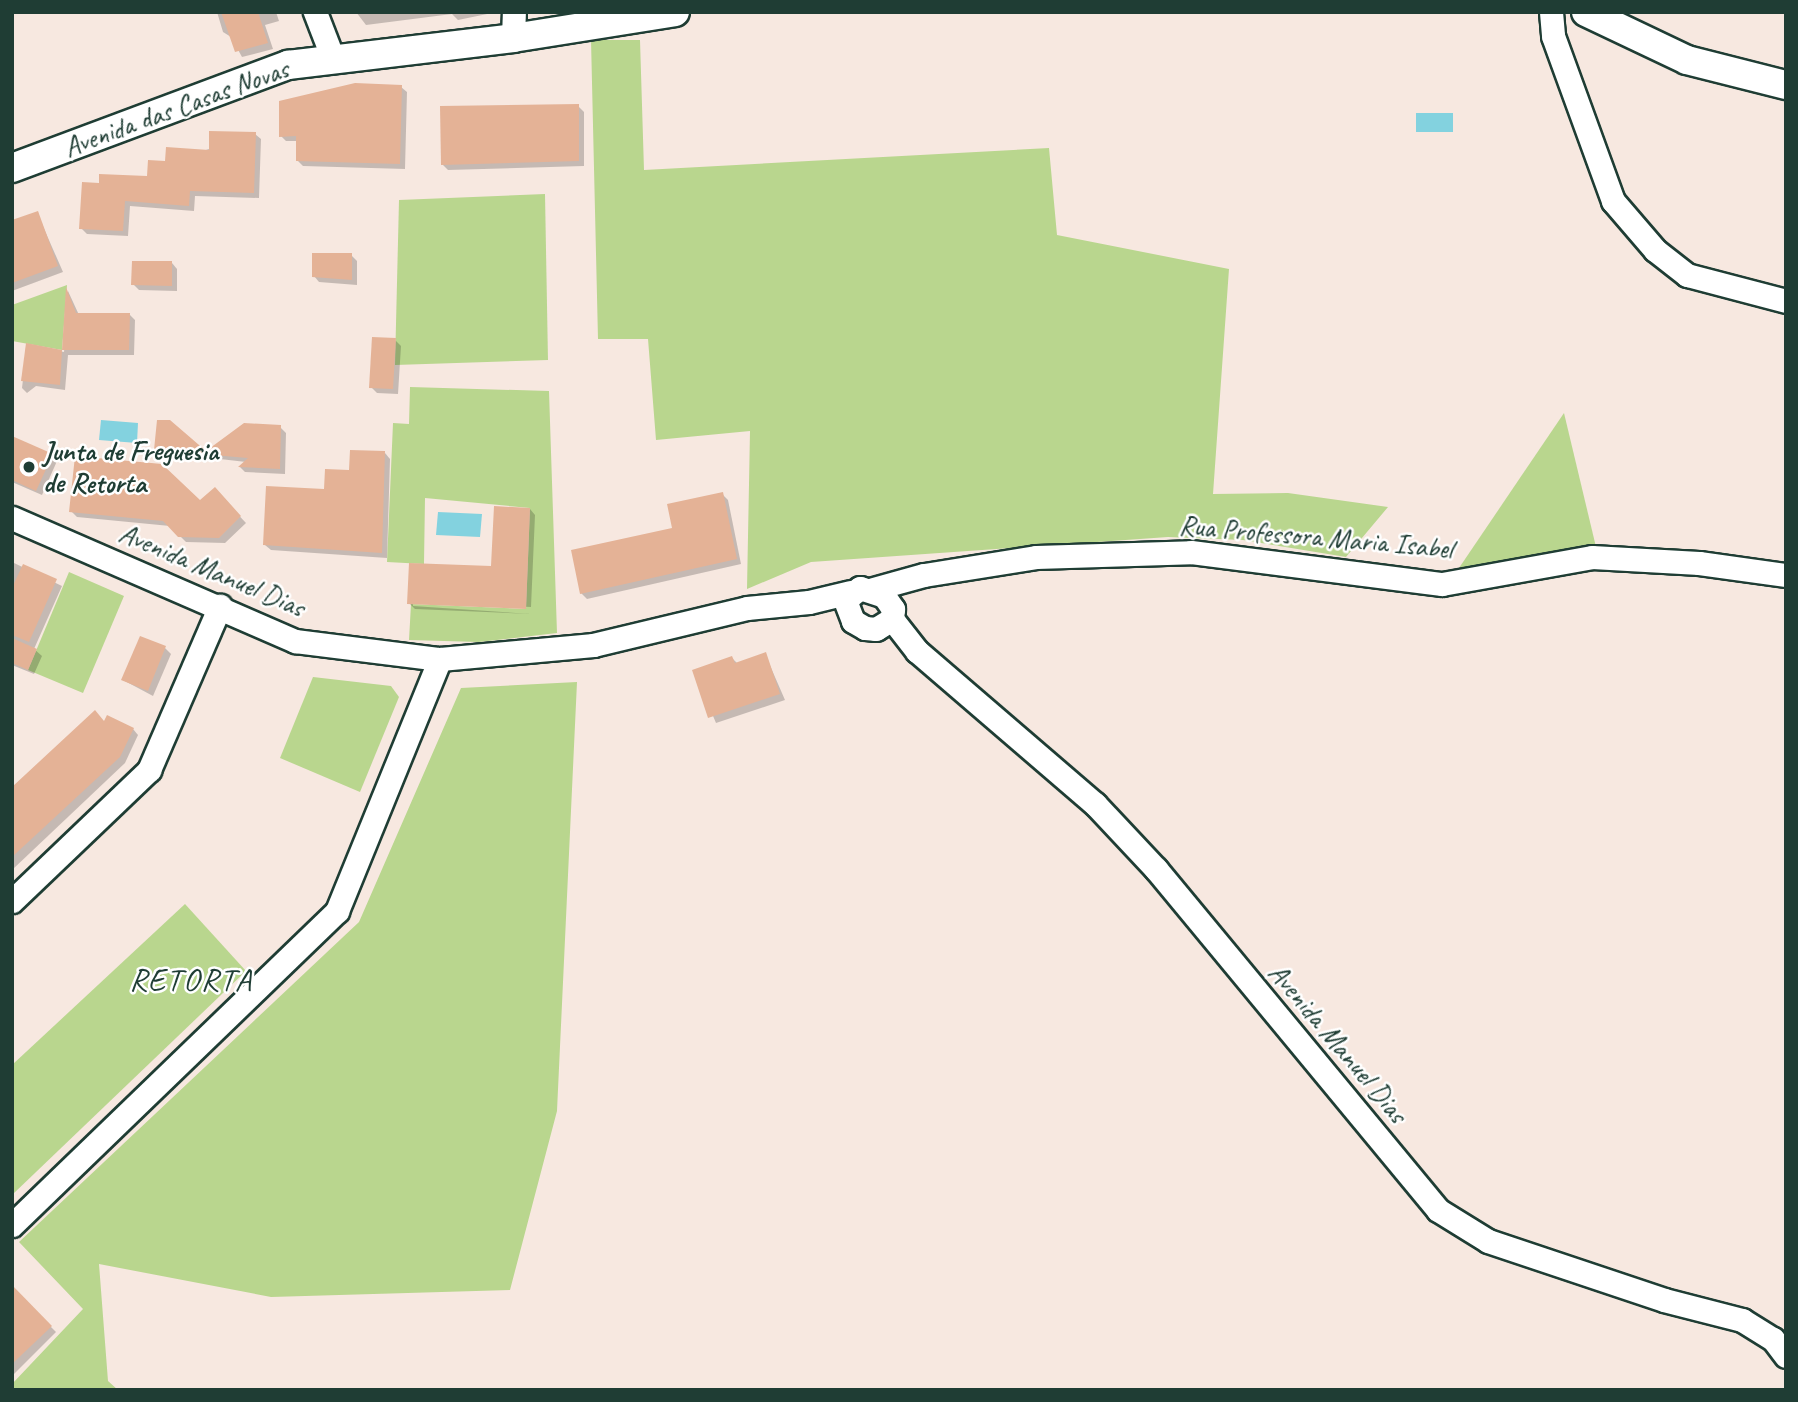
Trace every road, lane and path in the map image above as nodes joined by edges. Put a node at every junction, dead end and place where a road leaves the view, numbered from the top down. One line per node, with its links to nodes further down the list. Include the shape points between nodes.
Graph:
1 (315, 12): 6 (street)
2 (675, 12): 5 (street, Avenida das Casas Novas)
3 (1551, 12): 9 (street, via 1553,36 1613,201 1655,250 1687,275)
4 (1586, 12): 7 (street, via 1687,60)
5 (513, 25): 6 (street, Avenida das Casas Novas)
6 (332, 56): 8 (street, Avenida das Casas Novas, via 248,77)
7 (1786, 85)
8 (12, 168)
9 (1786, 301)
10 (12, 518): 15 (street, Avenida Manuel Dias)
11 (924, 575): 12 (street, Rua Professora Maria Isabel, via 1036,557 1191,552 1442,584 1592,557 1699,563); 13 (street, Rua Professora Maria Isabel); 16 (street)
12 (1786, 575)
13 (862, 590): 14 (street, Avenida Manuel Dias); 16 (street, Avenida Manuel Dias); 17 (street, via 845,610)
14 (809, 602): 17 (street, Avenida Manuel Dias); 19 (street, Avenida Manuel Dias, via 747,608 593,645)
15 (220, 606): 19 (street, Avenida Manuel Dias, via 295,640); 20 (street, via 149,770)
16 (892, 614): 17 (street, via 876,629); 18 (street, Avenida Manuel Dias)
17 (859, 624): 18 (street, Avenida Manuel Dias)
18 (916, 651): 22 (street, Avenida Manuel Dias, via 1104,813 1438,1210 1488,1241 1664,1300 1742,1320 1773,1339)
19 (440, 659): 21 (street, via 337,911)
20 (12, 901)
21 (12, 1224)
22 (1786, 1356)

